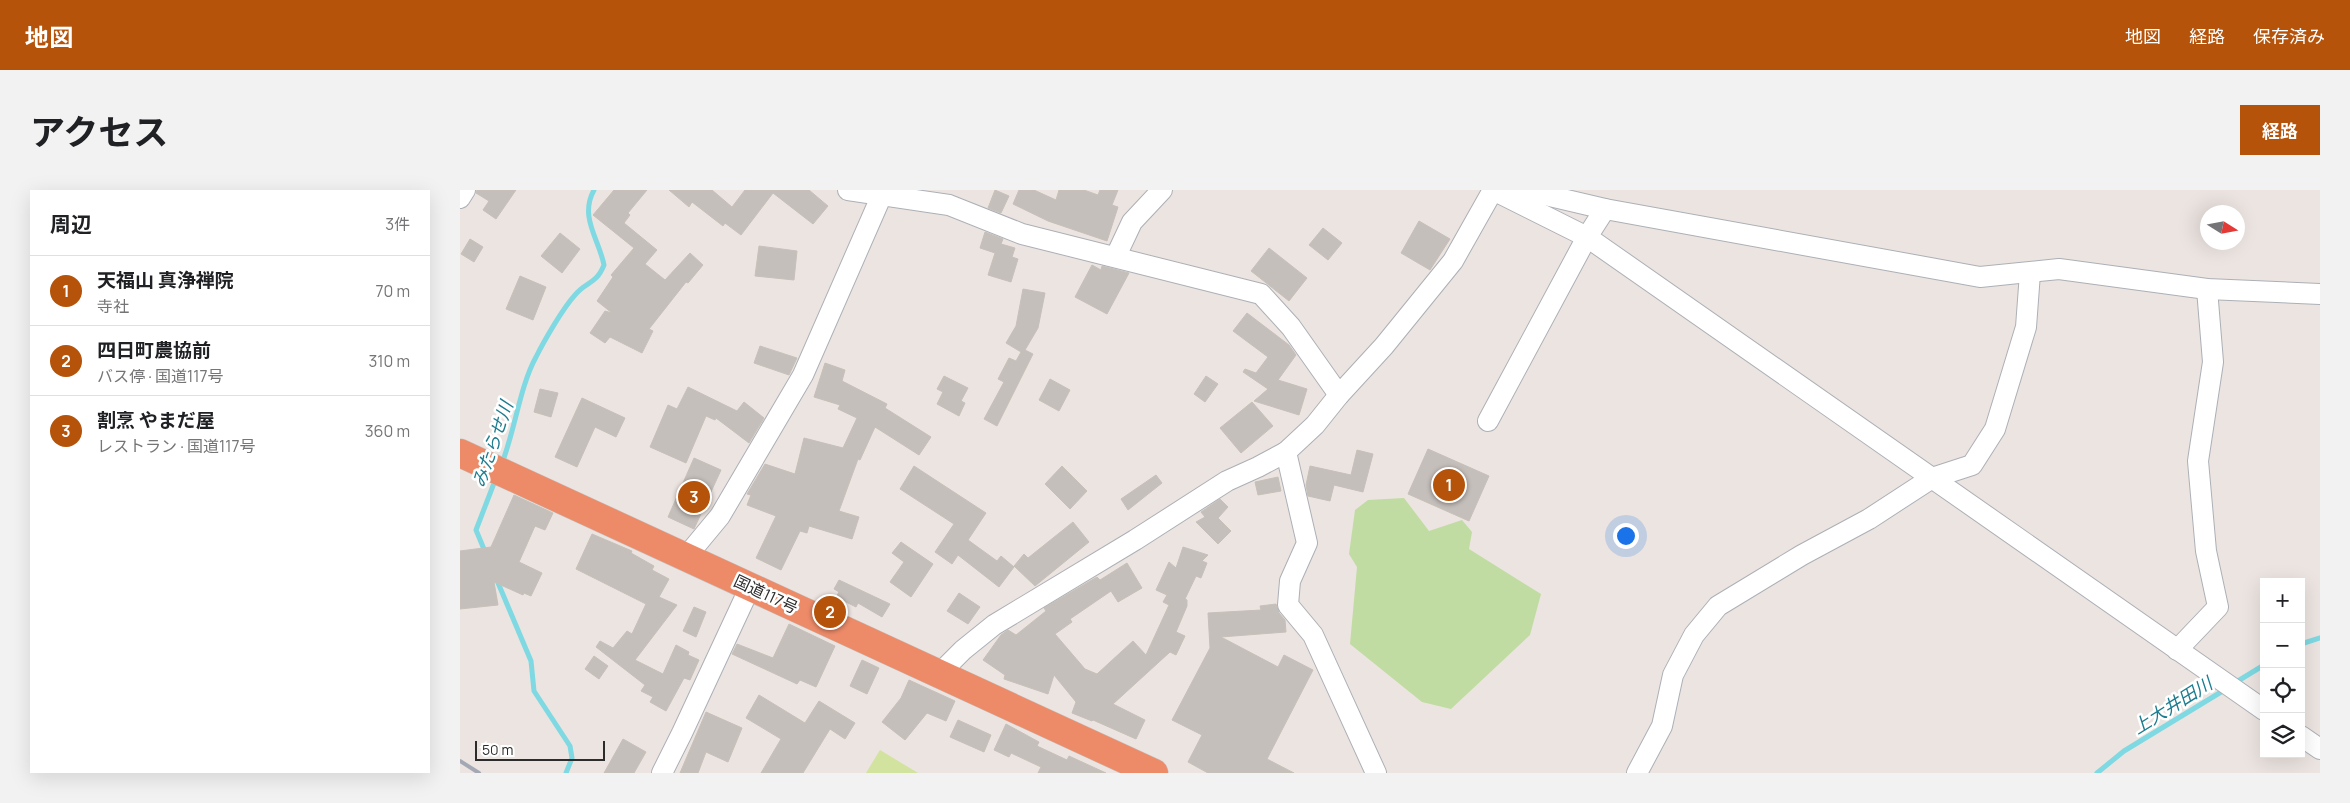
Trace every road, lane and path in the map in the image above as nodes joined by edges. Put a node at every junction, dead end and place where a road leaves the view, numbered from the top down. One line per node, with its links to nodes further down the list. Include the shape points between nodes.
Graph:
1 (465, 190): 6 (street)
2 (848, 190): 5 (street)
3 (1162, 190): 9 (street, via 1132,222)
4 (1493, 190): 7 (street, via 1524,190); 8 (street); 13 (street, via 1453,261 1384,346)
5 (883, 193): 9 (street, via 949,205 1022,234); 18 (street, via 803,375 720,516)
6 (460, 198)
7 (1605, 209): 8 (street); 10 (street, via 1980,277)
8 (1587, 236): 14 (street); 17 (street)
9 (1116, 256): 13 (street, via 1260,294 1291,327)
10 (2030, 273): 11 (street, via 2058,269); 17 (street, via 2026,327 1995,429 1972,464)
11 (2207, 289): 12 (street); 20 (street, via 2213,362 2198,461 2206,550 2218,607)
12 (2320, 294)
13 (1339, 395): 15 (street, via 1315,425)
14 (1488, 421)
15 (1286, 452): 21 (street, via 1227,481 994,625); 27 (street, via 1307,543 1290,581 1288,604 1313,635)
16 (460, 453): 18 (highway, 国道117号)
17 (1932, 478): 20 (street); 28 (street, via 1869,519 1718,606 1694,635 1673,675 1662,726)
18 (686, 557): 19 (highway, 国道117号)
19 (750, 587): 21 (highway, 国道117号); 25 (street)
20 (2177, 650): 22 (street)
21 (939, 674): 26 (highway, 国道117号)
22 (2260, 707)
23 (2305, 739): 24 (street)
24 (2320, 749)
25 (662, 773)
26 (1154, 773)
27 (1376, 773)
28 (1637, 773)

